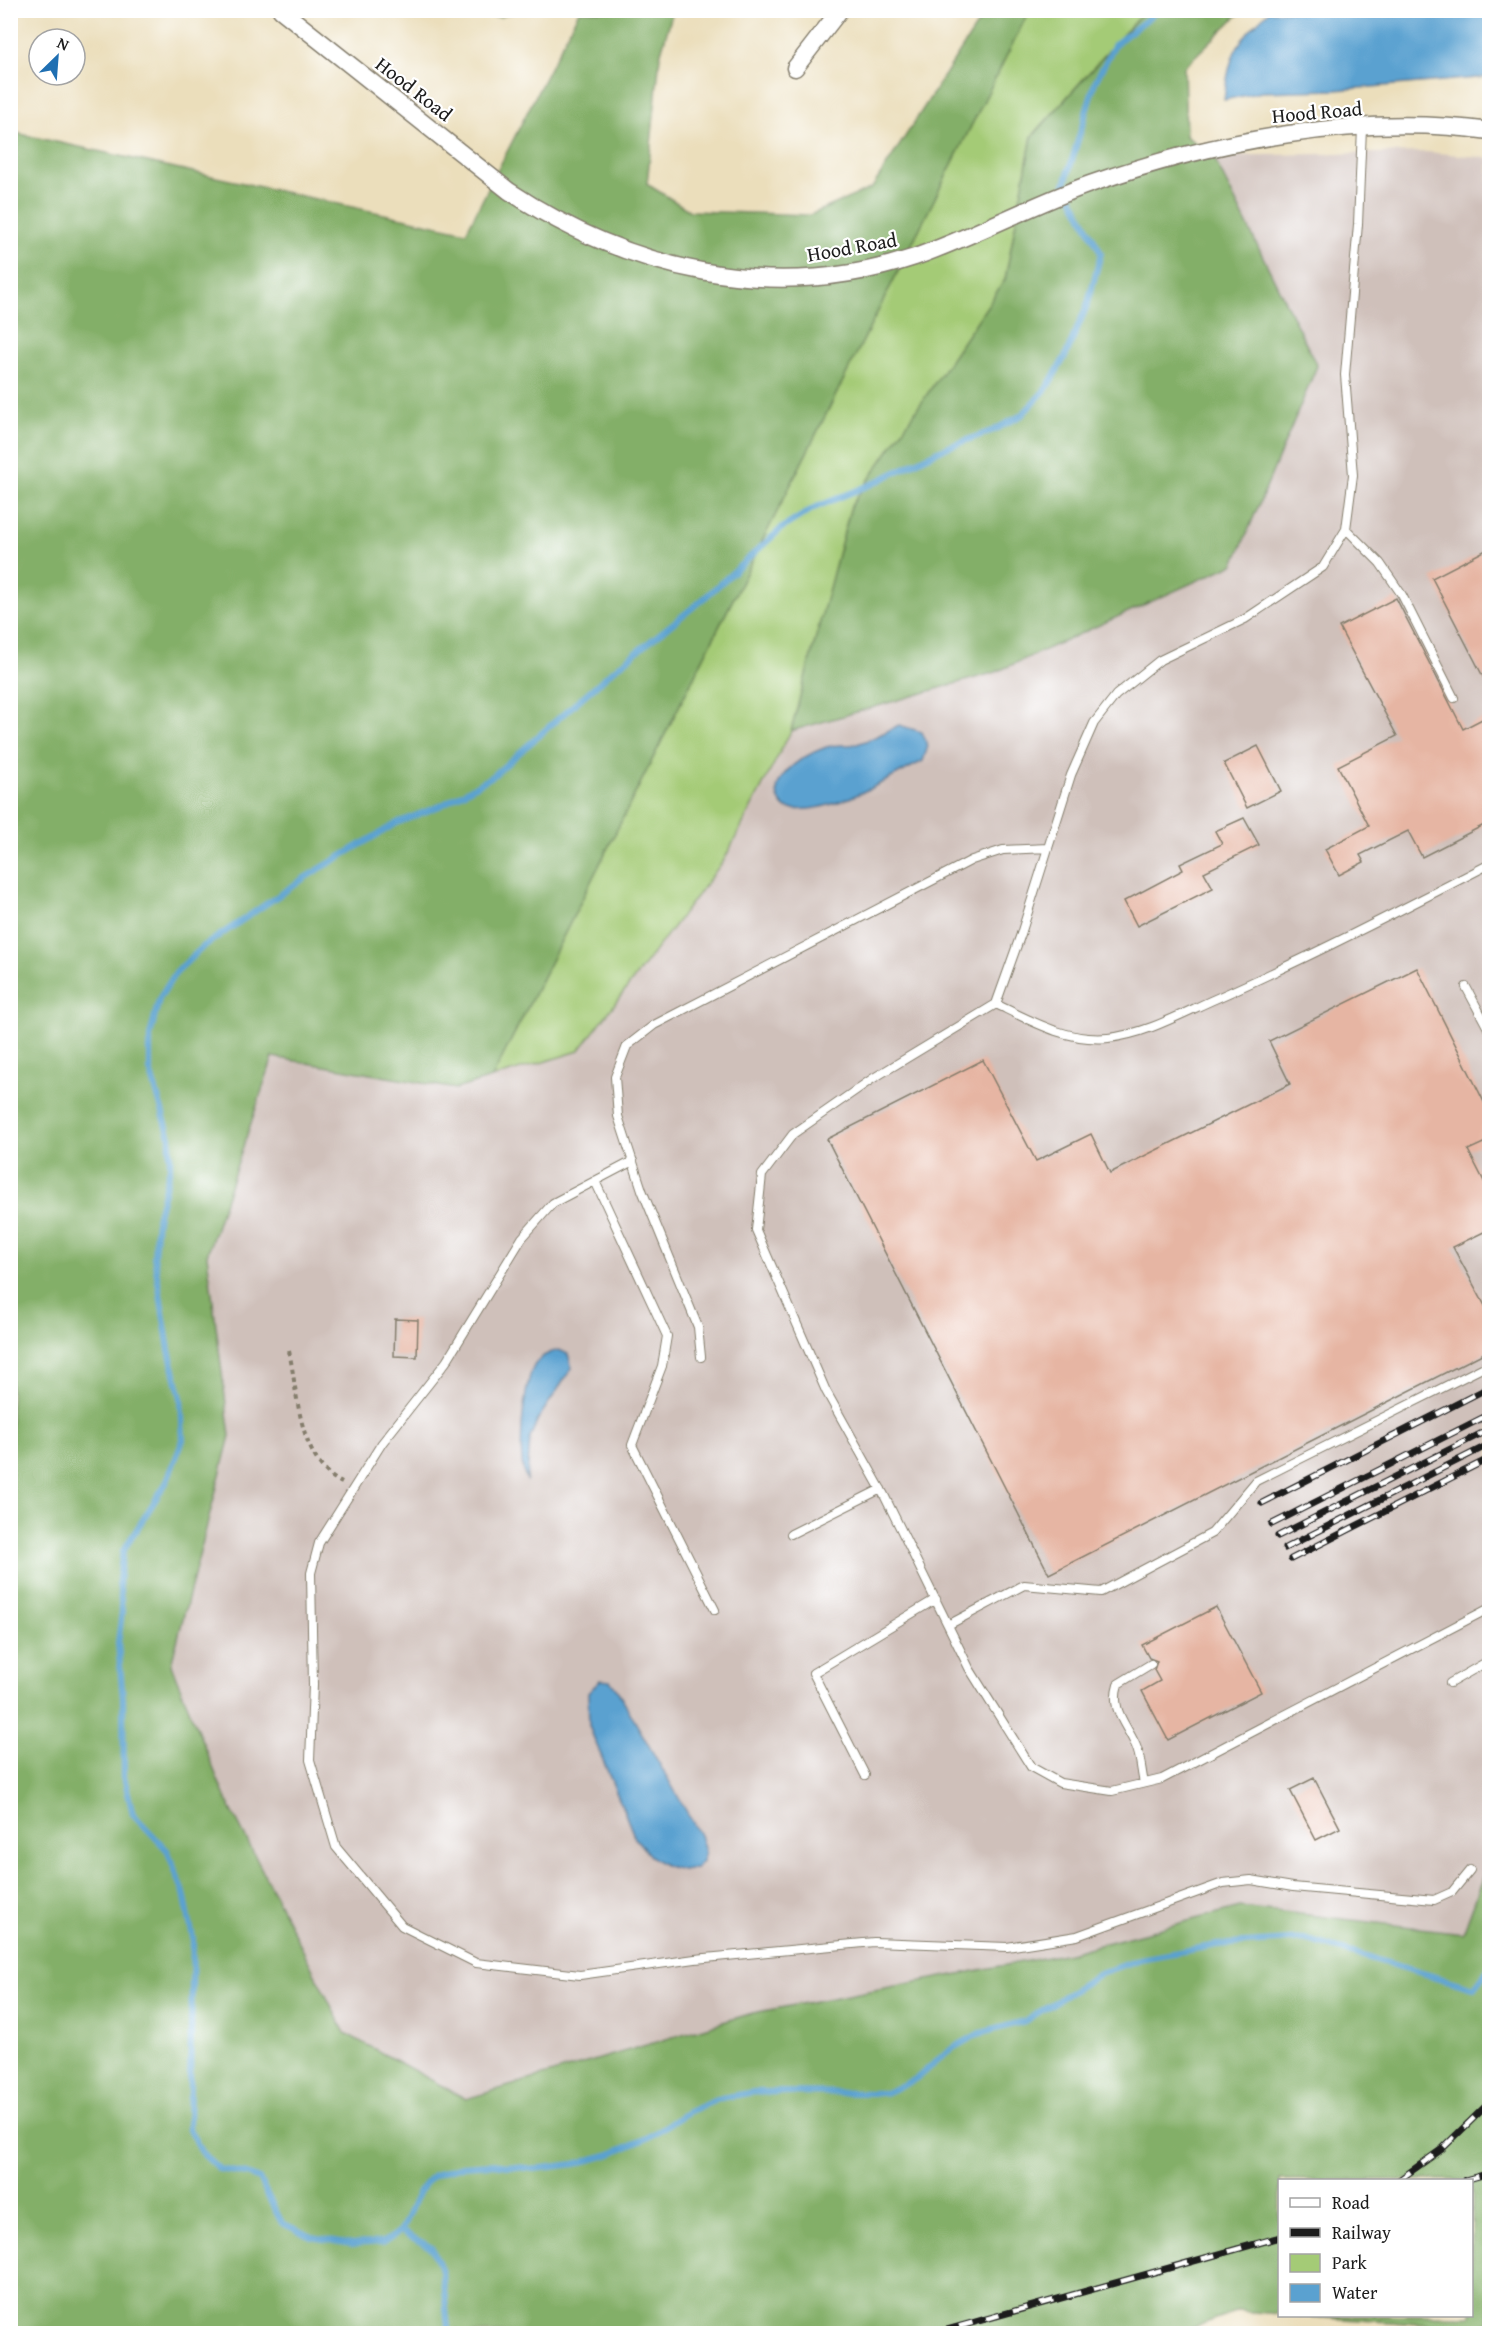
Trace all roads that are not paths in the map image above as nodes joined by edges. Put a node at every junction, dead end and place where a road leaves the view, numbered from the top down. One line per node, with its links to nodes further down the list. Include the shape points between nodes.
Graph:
1 (281, 10): 4 (street, Hood Road, via 509,191 539,210 600,242 675,267 725,276 823,276 911,258 1092,183 1191,153 1247,140)
2 (840, 10): 3 (street)
3 (795, 68)
4 (1362, 128): 5 (street, Hood Road); 6 (lane, via 1345,375 1353,476)
5 (1490, 131)
6 (1346, 529): 7 (lane, via 1380,563 1402,595); 8 (lane, via 1323,567 1245,619 1160,660 1116,695 1094,723 1071,775)
7 (1455, 698)
8 (1048, 848): 11 (lane); 13 (lane, via 1003,850 972,860 654,1025 627,1046 615,1077 618,1116)
9 (1490, 864): 11 (lane, via 1260,979 1145,1030 1108,1038 1080,1037 1041,1027)
10 (1466, 987): 12 (lane)
11 (996, 1004): 17 (lane, via 872,1079 793,1134 762,1175 756,1230 826,1391)
12 (1490, 1032)
13 (633, 1161): 14 (lane); 15 (lane, via 698,1327)
14 (594, 1181): 21 (lane, via 667,1336 662,1366 632,1444); 28 (lane, via 553,1203 522,1238 446,1362 382,1443 319,1543 311,1574 310,1760 336,1847 402,1926 476,1963 580,1975 874,1942 1006,1947 1077,1936 1223,1882 1251,1880 1434,1900 1452,1892)
15 (701, 1357)
16 (1490, 1364): 22 (lane, via 1256,1481 1212,1533 1101,1592 1024,1585)
17 (881, 1489): 18 (lane); 19 (lane)
18 (791, 1534)
19 (936, 1599): 22 (lane); 26 (lane, via 813,1673)
20 (1490, 1608): 27 (lane, via 1172,1774)
21 (715, 1610)
22 (948, 1625): 27 (lane, via 969,1668 1031,1767 1060,1783 1112,1791)
23 (1490, 1660): 25 (lane)
24 (1151, 1664): 27 (lane, via 1118,1684 1114,1696 1117,1711 1137,1747)
25 (1450, 1683)
26 (865, 1775)
27 (1144, 1784)
28 (1470, 1870)

